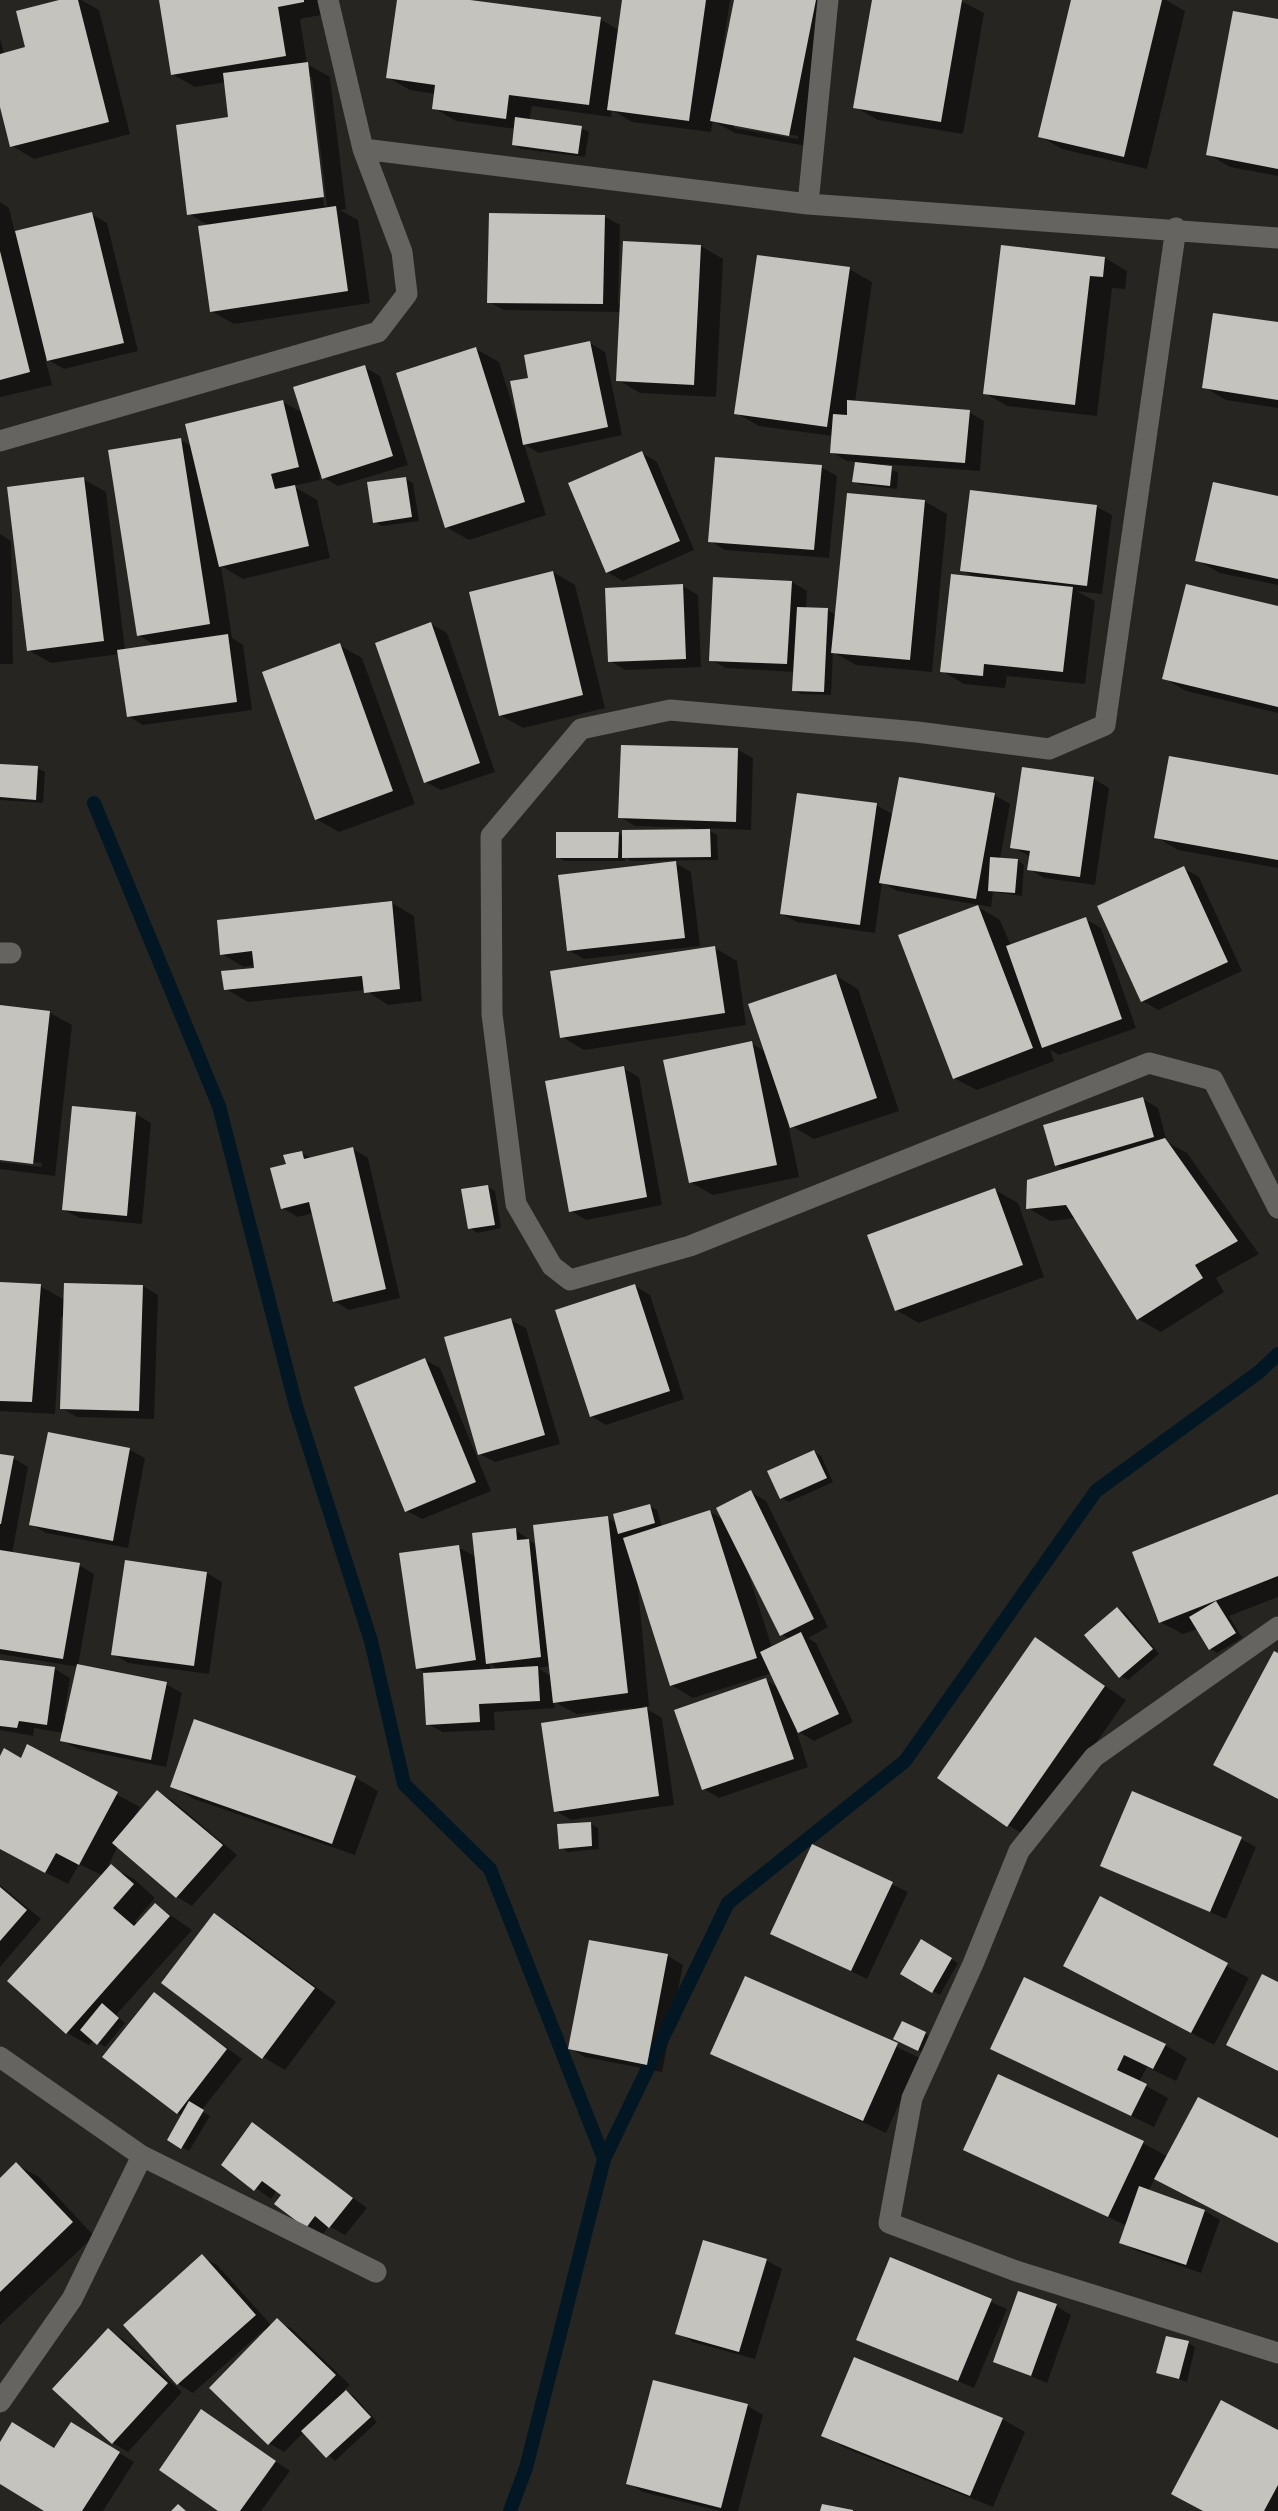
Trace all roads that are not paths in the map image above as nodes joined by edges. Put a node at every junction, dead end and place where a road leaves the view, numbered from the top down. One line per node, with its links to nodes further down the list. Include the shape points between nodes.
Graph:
1 (328, 0): 3 (street)
2 (828, 0): 4 (street)
3 (363, 149): 4 (street); 7 (street, via 402,252 407,293 378,332)
4 (808, 204): 5 (street)
5 (1176, 228): 6 (street); 8 (street, via 1105,725 1049,748 670,710 581,729 491,836 492,1014 516,1204 552,1266 570,1280 690,1246 1149,1063 1213,1080)
6 (1278, 238)
7 (0, 441)
8 (1278, 1208)
9 (1278, 1626): 13 (street, via 1094,1757 1019,1851 974,1964 912,2098 889,2223 1016,2270)
10 (0, 2057): 11 (street)
11 (142, 2156): 12 (street); 14 (street, via 72,2299)
12 (376, 2272)
13 (1278, 2353)
14 (0, 2402)

